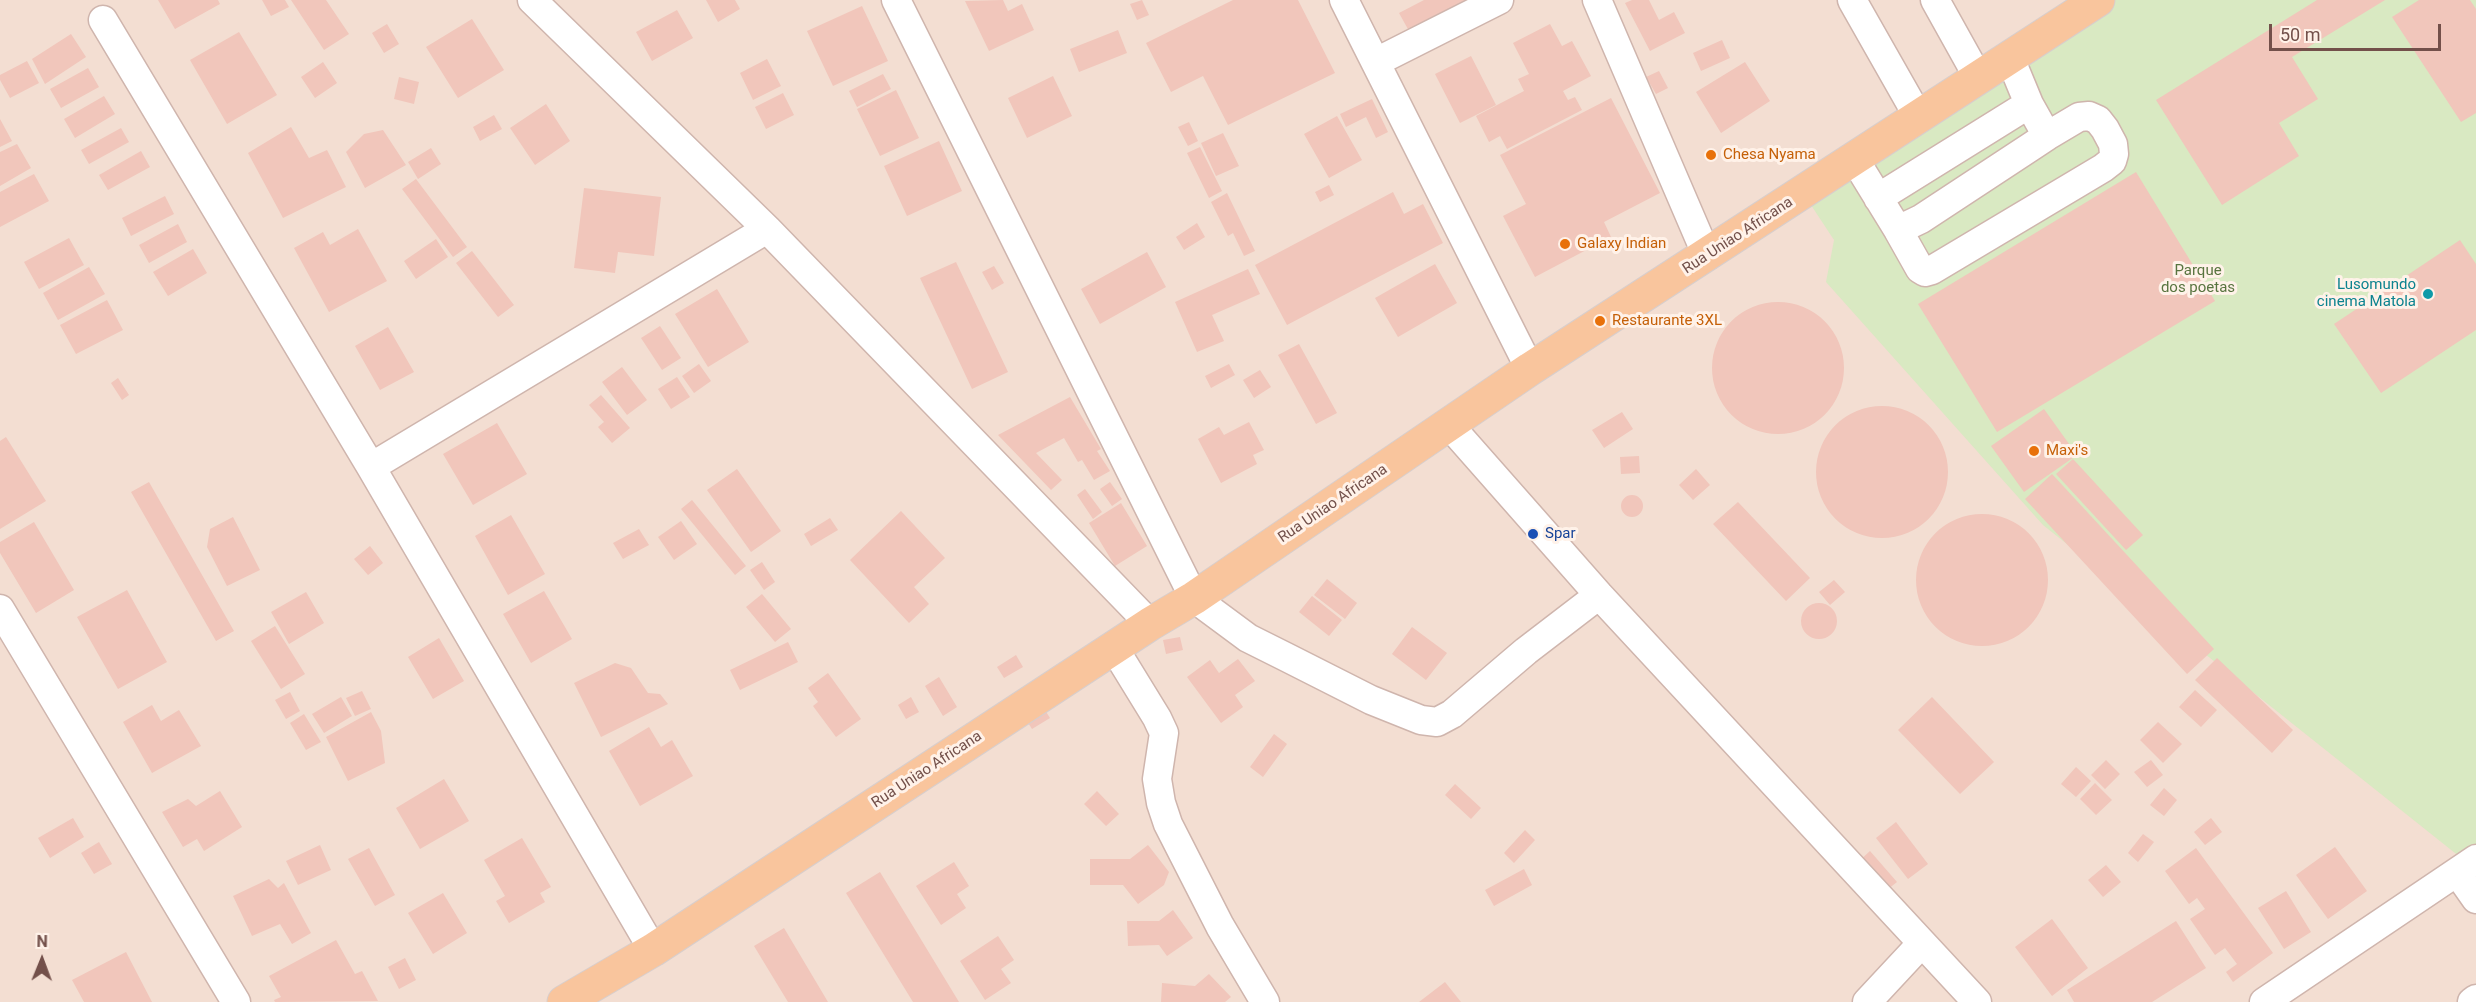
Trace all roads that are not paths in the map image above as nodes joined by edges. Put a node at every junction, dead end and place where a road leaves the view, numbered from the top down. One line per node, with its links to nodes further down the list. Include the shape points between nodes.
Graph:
1 (532, 0): 18 (street)
2 (896, 0): 25 (street)
3 (1344, 0): 11 (street)
4 (1499, 0): 11 (street)
5 (1596, 0): 20 (street)
6 (1852, 0): 14 (street)
7 (1935, 0): 12 (street)
8 (2098, 0): 10 (main road, Rua Uniao Africana)
9 (103, 20): 23 (street)
10 (2010, 58): 12 (main road, Rua Uniao Africana); 13 (street)
11 (1376, 62): 21 (street)
12 (1978, 79): 14 (main road, Rua Uniao Africana)
13 (2029, 104): 15 (street); 17 (street)
14 (1918, 118): 16 (main road, Rua Uniao Africana)
15 (2047, 136): 19 (street); 19 (street, via 2079,117 2089,116 2098,120 2113,144 2112,161 1932,270 1920,269)
16 (1855, 160): 17 (street); 20 (main road, Rua Uniao Africana)
17 (1878, 198): 19 (street)
18 (767, 229): 23 (street); 27 (street)
19 (1898, 230)
20 (1707, 256): 21 (main road, Rua Uniao Africana)
21 (1530, 369): 22 (main road, Rua Uniao Africana)
22 (1450, 426): 24 (street); 25 (main road, Rua Uniao Africana)
23 (371, 467): 32 (street)
24 (1599, 595): 25 (street, via 1437,722 1421,720 1371,700 1248,638); 31 (street)
25 (1194, 598): 27 (main road, Rua Uniao Africana)
26 (0, 609): 34 (street)
27 (1150, 624): 28 (main road, Rua Uniao Africana)
28 (1114, 648): 32 (main road, Rua Uniao Africana); 36 (street, via 1164,733 1156,779 1168,824 1220,926)
29 (2467, 865): 30 (street); 39 (street)
30 (2476, 899)
31 (1922, 943): 37 (street); 38 (street)
32 (653, 950): 35 (main road, Rua Uniao Africana)
33 (2476, 999): 40 (street)
34 (236, 1002)
35 (564, 1002)
36 (1265, 1002)
37 (1867, 1002)
38 (1977, 1002)
39 (2264, 1002)
40 (2472, 1002)

